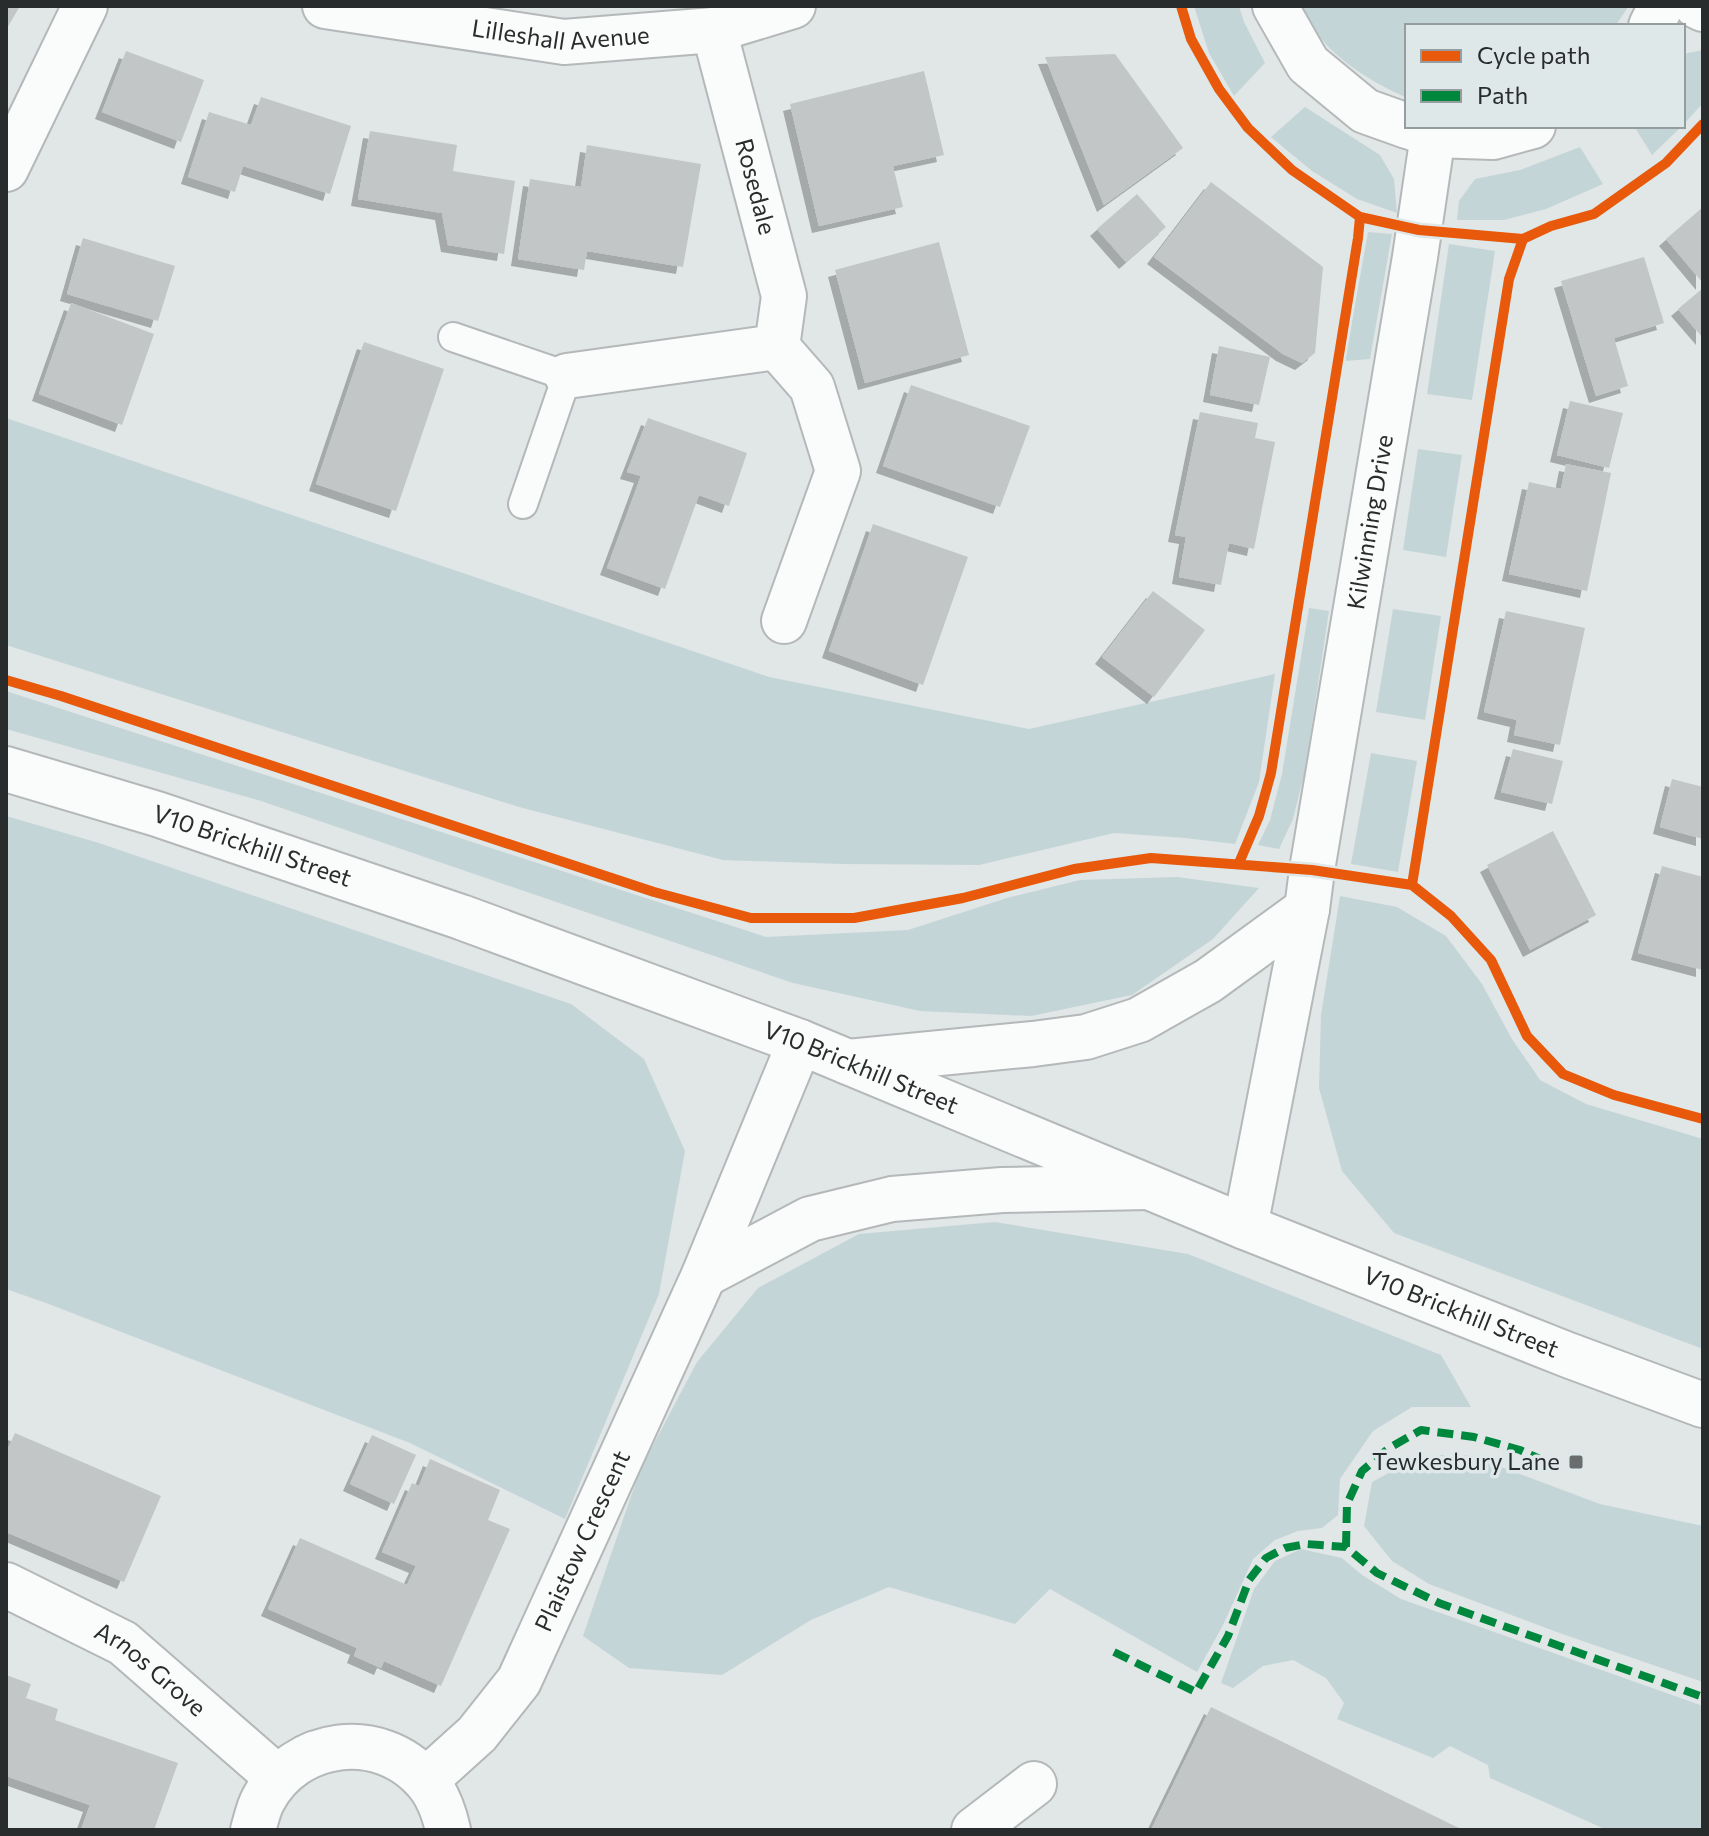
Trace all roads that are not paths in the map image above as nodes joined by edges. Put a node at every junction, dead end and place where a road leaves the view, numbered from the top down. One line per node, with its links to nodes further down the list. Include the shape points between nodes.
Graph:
1 (85, 6): 14 (street)
2 (325, 6): 8 (street, Lilleshall Avenue)
3 (793, 6): 10 (street, Lilleshall Avenue)
4 (1275, 6): 11 (street, via 1308,64 1365,111)
5 (1661, 6): 9 (street)
6 (1697, 6): 7 (street)
7 (1703, 9)
8 (440, 15): 10 (street, Lilleshall Avenue, via 564,42)
9 (1652, 24)
10 (714, 30): 16 (street, Rosedale, via 784,296)
11 (1405, 125)
12 (1526, 128): 13 (street, via 1493,137)
13 (1416, 129): 21 (street, Kilwinning Drive, via 1415,257)
14 (6, 169)
15 (453, 337): 17 (lane)
16 (777, 347): 17 (street); 19 (street, via 812,387 838,471)
17 (567, 376): 18 (lane)
18 (523, 504)
19 (784, 621)
20 (6, 769): 22 (street, V10 Brickhill Street, via 461,917)
21 (1307, 909): 23 (street, via 1208,981 1139,1020 1047,1043); 25 (street, Kilwinning Drive)
22 (800, 1042): 23 (street, V10 Brickhill Street); 26 (street, Plaistow Crescent)
23 (848, 1062): 24 (street, V10 Brickhill Street)
24 (1148, 1187): 25 (street, V10 Brickhill Street); 26 (street, via 892,1199 810,1219)
25 (1245, 1227): 27 (street, V10 Brickhill Street)
26 (704, 1275): 30 (street, Plaistow Crescent, via 519,1681 477,1734)
27 (1703, 1405)
28 (6, 1585): 29 (street, Arnos Grove, via 123,1643)
29 (278, 1778): 30 (street, via 304,1758 335,1747 368,1747 399,1759); 32 (street, via 262,1801)
30 (426, 1780): 33 (street)
31 (1034, 1784): 34 (street)
32 (253, 1830)
33 (448, 1830)
34 (974, 1830)

